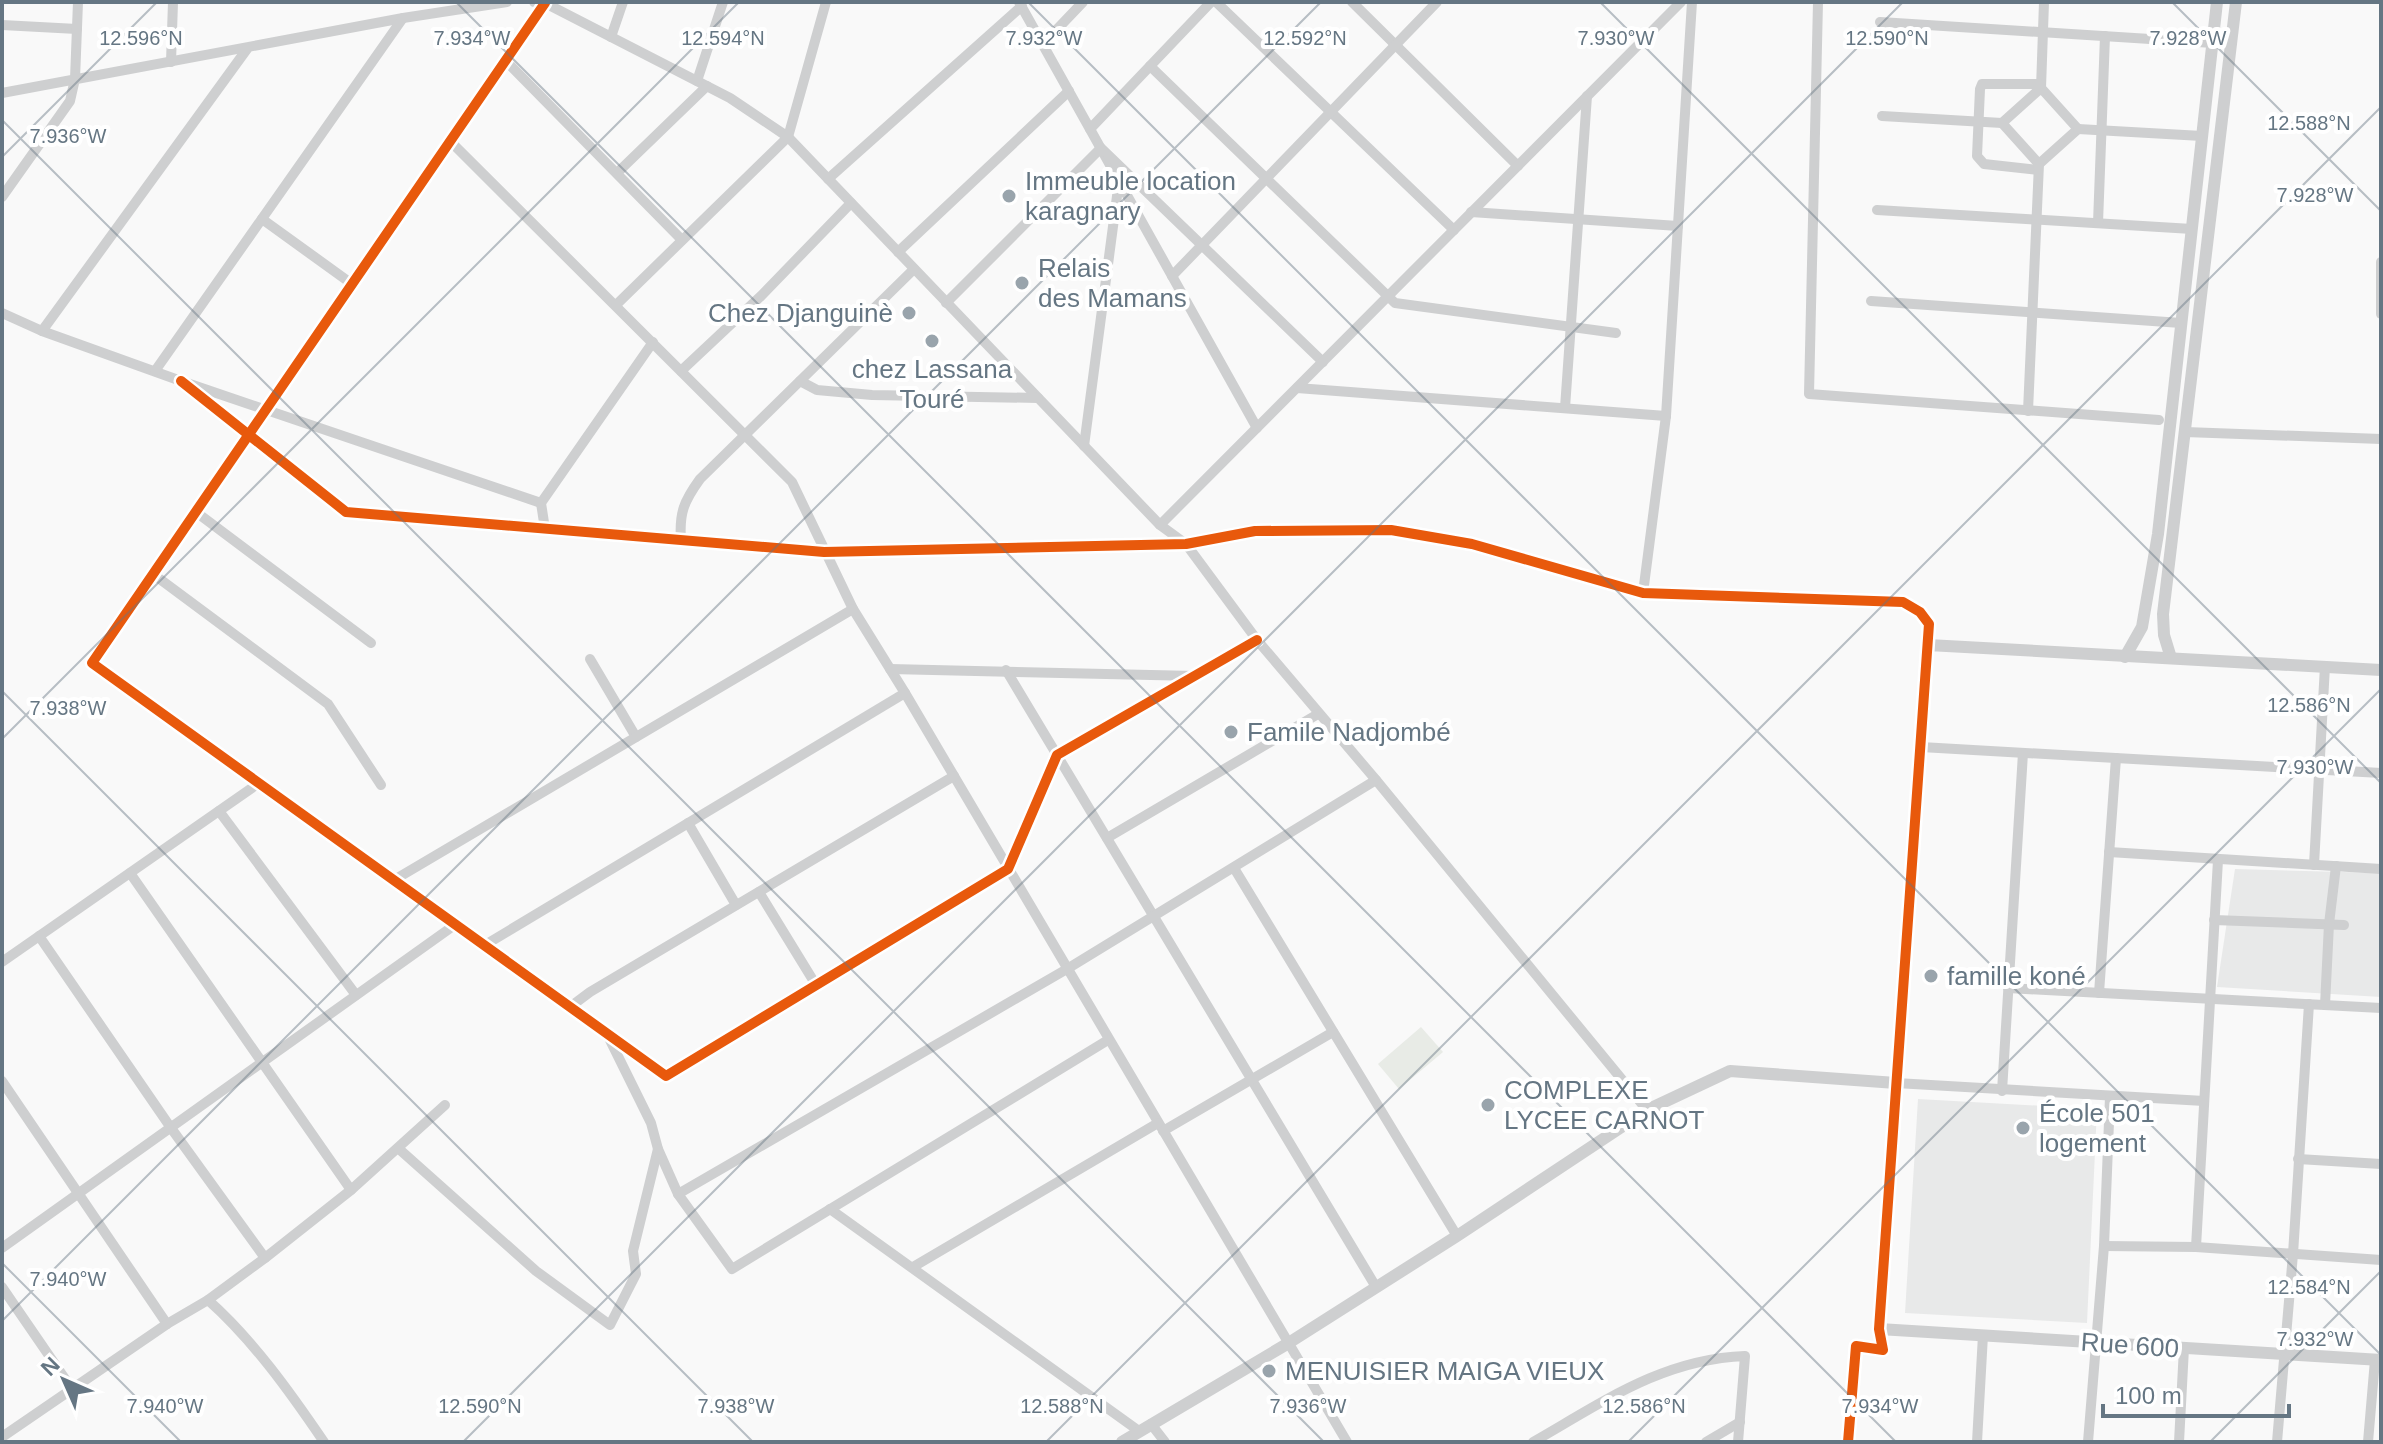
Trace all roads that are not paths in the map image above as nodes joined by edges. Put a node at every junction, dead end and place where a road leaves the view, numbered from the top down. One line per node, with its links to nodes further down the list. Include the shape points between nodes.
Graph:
1 (78, 2): 23 (street)
2 (173, 2): 32 (street)
3 (507, 2): 20 (street)
4 (534, 2): 18 (street)
5 (623, 2): 26 (street)
6 (723, 2): 35 (street)
7 (826, 2): 48 (street)
8 (1083, 2): 28 (street)
9 (1214, 2): 33 (street); 40 (street)
10 (1352, 2): 29 (street)
11 (1437, 2): 29 (street)
12 (1681, 2): 39 (street)
13 (1692, 2): 65 (street)
14 (1818, 2): 96 (street, via 1809,394)
15 (2044, 2): 24 (street)
16 (2217, 2): 27 (street)
17 (2236, 2): 100 (street)
18 (545, 3): 26 (street); 31 (street)
19 (1021, 4): 28 (street); 55 (street)
20 (403, 18): 30 (street); 61 (street)
21 (1880, 22): 24 (street)
22 (2, 25): 23 (street)
23 (77, 29): 34 (street)
24 (2043, 32): 25 (street); 36 (street)
25 (2105, 36): 27 (street); 46 (street)
26 (611, 37): 35 (street)
27 (2213, 43): 47 (street)
28 (1043, 44): 37 (street)
29 (1395, 45): 40 (street); 51 (street)
30 (247, 49): 32 (street); 84 (street)
31 (506, 61): 49 (street); 53 (street)
32 (171, 62): 34 (street)
33 (1150, 66): 44 (street); 54 (street)
34 (75, 79): 38 (street); 57 (street, via 70,101)
35 (702, 83): 48 (street); 53 (street)
36 (2041, 86): 42 (street, via 1982,84); 43 (street); 45 (street)
37 (1069, 91): 44 (street); 70 (street)
38 (2, 93)
39 (1587, 96): 51 (street); 62 (street)
40 (1330, 112): 54 (street); 67 (street)
41 (1882, 116): 42 (street)
42 (1978, 122): 43 (street); 52 (street, via 1981,163)
43 (2002, 123): 52 (street)
44 (1090, 129): 50 (street)
45 (2078, 129): 46 (street); 52 (street)
46 (2101, 130): 47 (street); 64 (street)
47 (2202, 136): 66 (street)
48 (788, 137): 55 (street); 68 (street)
49 (450, 141): 74 (street); 78 (street)
50 (1101, 148): 56 (street); 69 (street); 77 (street)
51 (1518, 166): 60 (street)
52 (2039, 167): 63 (street)
53 (617, 173): 68 (street)
54 (1266, 178): 69 (street); 75 (street)
55 (828, 179): 58 (street)
56 (1119, 181): 73 (street); 104 (street)
57 (2, 197)
58 (851, 203): 70 (street); 89 (street)
59 (1877, 210): 63 (street)
60 (1471, 212): 62 (street); 67 (street)
61 (262, 219): 74 (street); 88 (street)
62 (1578, 219): 65 (street); 83 (street)
63 (2036, 220): 64 (street); 80 (street)
64 (2098, 223): 66 (street)
65 (1678, 226): 97 (street)
66 (2192, 229): 82 (street)
67 (1454, 230): 75 (street)
68 (682, 240): 78 (street)
69 (1201, 245): 73 (street); 87 (street)
70 (898, 252): 72 (street)
71 (2381, 262): 81 (street)
72 (914, 269): 77 (street); 91 (street)
73 (1172, 276): 99 (street)
74 (352, 284): 95 (street)
75 (1388, 296): 83 (street, via 1395,303); 87 (street)
76 (1871, 301): 80 (street)
77 (946, 303): 93 (street)
78 (616, 305): 86 (street)
79 (2, 313): 84 (street)
80 (2032, 313): 82 (street); 96 (street)
81 (2381, 314)
82 (2181, 323): 118 (street, via 2158,534 2142,627)
83 (1571, 327): 85 (street); 94 (street)
84 (42, 331): 88 (street)
85 (1616, 333)
86 (653, 342): 89 (street); 105 (street)
87 (1323, 362): 92 (street)
88 (155, 371): 90 (street)
89 (681, 371): 101 (street)
90 (181, 381): 95 (street); 102 (street)
91 (800, 381): 93 (street, via 817,390 872,395); 101 (street)
92 (1297, 388): 94 (street); 99 (street)
93 (1038, 398): 104 (street)
94 (1565, 408): 97 (street)
95 (266, 410): 102 (street); 105 (street)
96 (2028, 411): 98 (street)
97 (1666, 416): 113 (street)
98 (2159, 420)
99 (1257, 428): 107 (street)
100 (2185, 432): 103 (street); 119 (street, via 2163,614)
101 (745, 434): 109 (street, via 689,494 679,519); 111 (street, via 792,482)
102 (249, 435): 106 (street); 108 (street, via 346,512)
103 (2381, 439)
104 (1084, 446): 107 (street)
105 (541, 503): 108 (street)
106 (196, 512): 112 (street); 116 (street)
107 (1160, 525): 110 (street)
108 (545, 529): 109 (street)
109 (681, 540): 111 (street)
110 (1186, 544): 111 (street); 113 (street, via 1255,531 1391,530 1472,544); 115 (street)
111 (824, 552): 114 (street)
112 (153, 574): 137 (street, via 92,663); 138 (street, via 328,704)
113 (1643, 593): 117 (street, via 1903,602 1929,624)
114 (853, 609): 122 (street); 128 (street)
115 (1257, 640): 125 (street); 127 (street)
116 (371, 643)
117 (1928, 645): 118 (street); 129 (street)
118 (2125, 657): 119 (street)
119 (2171, 658): 121 (street)
120 (590, 659): 128 (street)
121 (2325, 666): 124 (street); 133 (street)
122 (890, 669): 123 (street); 126 (street)
123 (1006, 670): 125 (street); 131 (street)
124 (2381, 670)
125 (1199, 676): 131 (street)
126 (905, 693): 135 (street); 140 (street)
127 (1318, 714): 136 (street); 141 (street)
128 (636, 737): 150 (street)
129 (1921, 747): 130 (street); 177 (street)
130 (2023, 753): 132 (street); 163 (street)
131 (1057, 755): 141 (street); 147 (street)
132 (2116, 758): 133 (street); 142 (street)
133 (2320, 770): 134 (street); 144 (street)
134 (2381, 773)
135 (954, 776): 147 (street); 151 (street)
136 (1376, 780): 146 (street); 182 (street)
137 (259, 783): 139 (street); 150 (street)
138 (381, 785)
139 (219, 811): 149 (street); 165 (street)
140 (688, 823): 152 (street); 159 (street)
141 (1107, 838): 153 (street)
142 (2109, 852): 143 (street); 164 (street)
143 (2218, 860): 144 (street); 154 (street)
144 (2314, 865): 145 (street)
145 (2336, 866): 148 (street); 156 (street)
146 (1234, 868): 153 (street); 172 (street)
147 (1008, 869): 161 (street); 162 (street)
148 (2381, 869)
149 (130, 873): 158 (street); 174 (street)
150 (394, 880): 155 (street)
151 (759, 892): 152 (street); 162 (street)
152 (736, 905): 169 (street)
153 (1154, 917): 161 (street); 175 (street)
154 (2214, 920): 156 (street); 166 (street)
155 (456, 924): 159 (street); 165 (street)
156 (2329, 924): 157 (street); 168 (street)
157 (2344, 925)
158 (39, 936): 160 (street); 184 (street)
159 (485, 945): 169 (street)
160 (2, 962)
161 (1067, 969): 173 (street); 191 (street)
162 (816, 985): 171 (street, via 666,1076)
163 (2008, 988): 164 (street); 178 (street)
164 (2099, 993): 166 (street)
165 (356, 995): 174 (street)
166 (2208, 999): 167 (street); 180 (street)
167 (2309, 1004): 168 (street); 187 (street)
168 (2325, 1005): 170 (street)
169 (570, 1007): 171 (street)
170 (2381, 1008)
171 (606, 1032): 186 (street, via 651,1123)
172 (1333, 1032): 175 (street); 193 (street)
173 (1108, 1040): 183 (street); 192 (street)
174 (262, 1063): 184 (street); 189 (street)
175 (1252, 1079): 183 (street); 202 (street)
176 (2, 1081): 190 (street)
177 (1896, 1083): 178 (street); 182 (street, via 1730,1071); 205 (street)
178 (2002, 1091): 179 (street)
179 (2110, 1097): 180 (street); 194 (street)
180 (2204, 1101): 195 (street)
181 (445, 1105): 185 (street)
182 (1647, 1110): 193 (street)
183 (1160, 1127): 200 (street); 208 (street)
184 (171, 1128): 190 (street); 198 (street)
185 (399, 1149): 186 (street, via 536,1271 610,1325 636,1274 633,1251); 189 (street)
186 (658, 1149): 191 (street)
187 (2298, 1159): 188 (street); 197 (street)
188 (2381, 1164)
189 (351, 1190): 198 (street)
190 (78, 1193): 196 (street); 204 (street)
191 (678, 1194): 192 (street, via 732,1269)
192 (830, 1209): 200 (street)
193 (1457, 1236): 202 (street)
194 (2104, 1246): 195 (street); 207 (street)
195 (2196, 1247): 197 (street)
196 (2, 1248)
197 (2293, 1254): 199 (street); 210 (street)
198 (265, 1258): 203 (street)
199 (2381, 1260)
200 (913, 1267): 215 (street)
201 (2, 1287): 212 (street)
202 (1376, 1287): 208 (street)
203 (208, 1300): 204 (street); 217 (street, via 230,1319)
204 (167, 1324): 212 (street)
205 (1879, 1329): 206 (street, Rue 600); 224 (street, via 1883,1350 1856,1346)
206 (1983, 1335): 207 (street, Rue 600); 225 (street)
207 (2097, 1342): 209 (street, Rue 600); 226 (street)
208 (1287, 1344): 214 (street); 220 (street)
209 (2184, 1348): 210 (street, Rue 600); 227 (street)
210 (2284, 1354): 211 (street, Rue 600); 228 (street)
211 (2378, 1360): 229 (street)
212 (72, 1389): 216 (street)
213 (1740, 1422): 221 (street, via 1745,1356 1712,1357 1644,1379); 222 (street); 223 (street)
214 (1151, 1424): 215 (street); 219 (street)
215 (1139, 1431): 218 (street)
216 (2, 1437)
217 (324, 1442)
218 (1122, 1442)
219 (1165, 1442)
220 (1347, 1442)
221 (1533, 1442)
222 (1706, 1442)
223 (1738, 1442)
224 (1848, 1442)
225 (1977, 1442)
226 (2088, 1442)
227 (2179, 1442)
228 (2277, 1442)
229 (2368, 1442)

